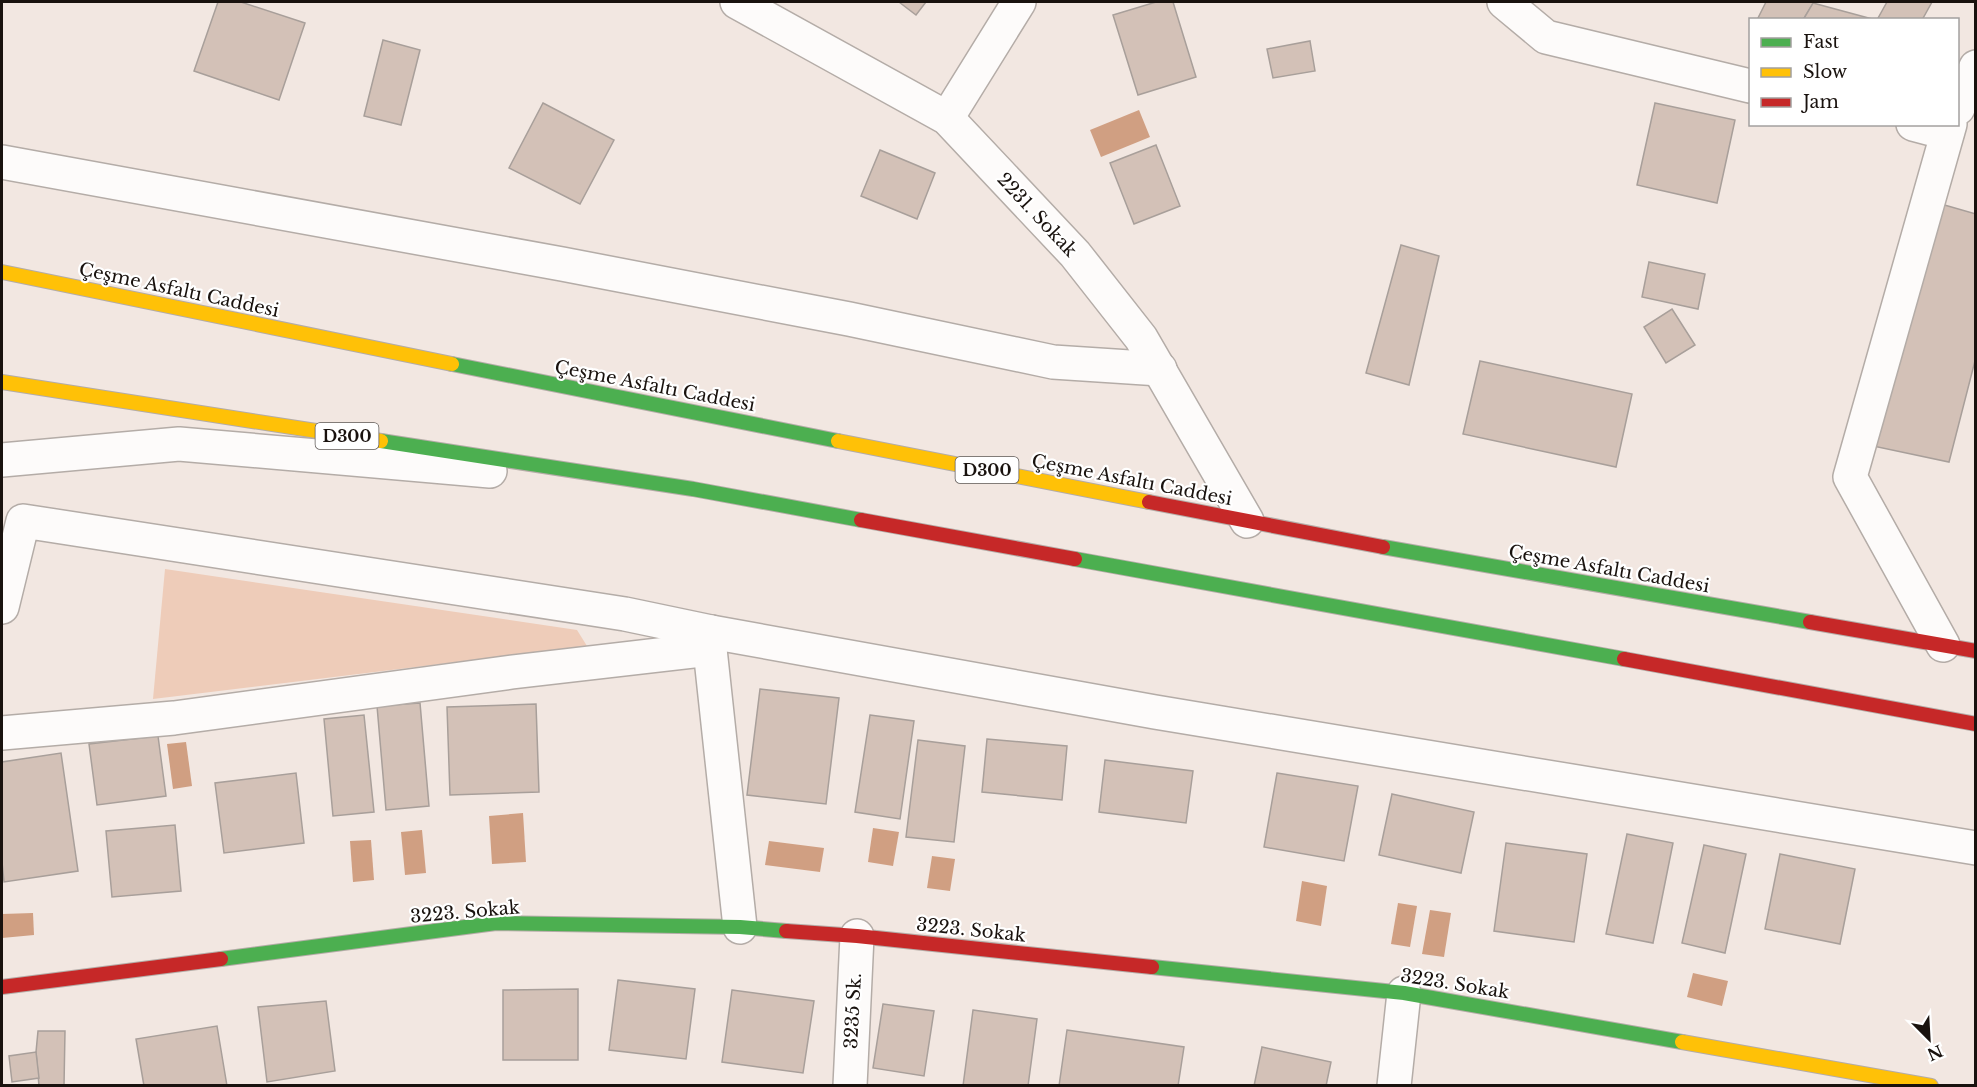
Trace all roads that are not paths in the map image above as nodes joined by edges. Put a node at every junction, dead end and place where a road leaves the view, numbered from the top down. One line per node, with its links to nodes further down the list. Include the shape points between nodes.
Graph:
1 (737, 2): 7 (street, 2231. Sokak)
2 (1019, 2): 7 (street)
3 (1504, 2): 5 (street, via 1545,37)
4 (1976, 67): 6 (street)
5 (1749, 86)
6 (1959, 106)
7 (947, 118): 11 (street, 2231. Sokak, via 1075,254 1141,338)
8 (1951, 126): 18 (street, via 1850,477)
9 (2, 162): 11 (street, via 597,271 1053,362)
10 (2, 272): 15 (main road, Çeşme Asfaltı Caddesi / D300)
11 (1160, 369): 15 (street, 2231. Sokak)
12 (2, 382): 14 (main road, D300)
13 (2, 460): 14 (street, via 179,444)
14 (693, 489): 20 (main road, D300)
15 (1247, 521): 18 (main road, Çeşme Asfaltı Caddesi / D300)
16 (2, 607): 17 (street, via 23,521 625,614)
17 (711, 640): 21 (street, via 512,672 174,718); 22 (street); 23 (street)
18 (1943, 645): 19 (main road, Çeşme Asfaltı Caddesi / D300)
19 (1976, 651)
20 (1976, 724)
21 (2, 733)
22 (1976, 848)
23 (740, 927): 24 (main road, 3223. Sokak); 25 (main road, 3223. Sokak, via 496,923)
24 (857, 936): 26 (main road, 3223. Sokak); 27 (street, 3235 Sk.)
25 (2, 987)
26 (1404, 993): 28 (street); 29 (main road, 3223. Sokak)
27 (850, 1086)
28 (1394, 1086)
29 (1931, 1086)

